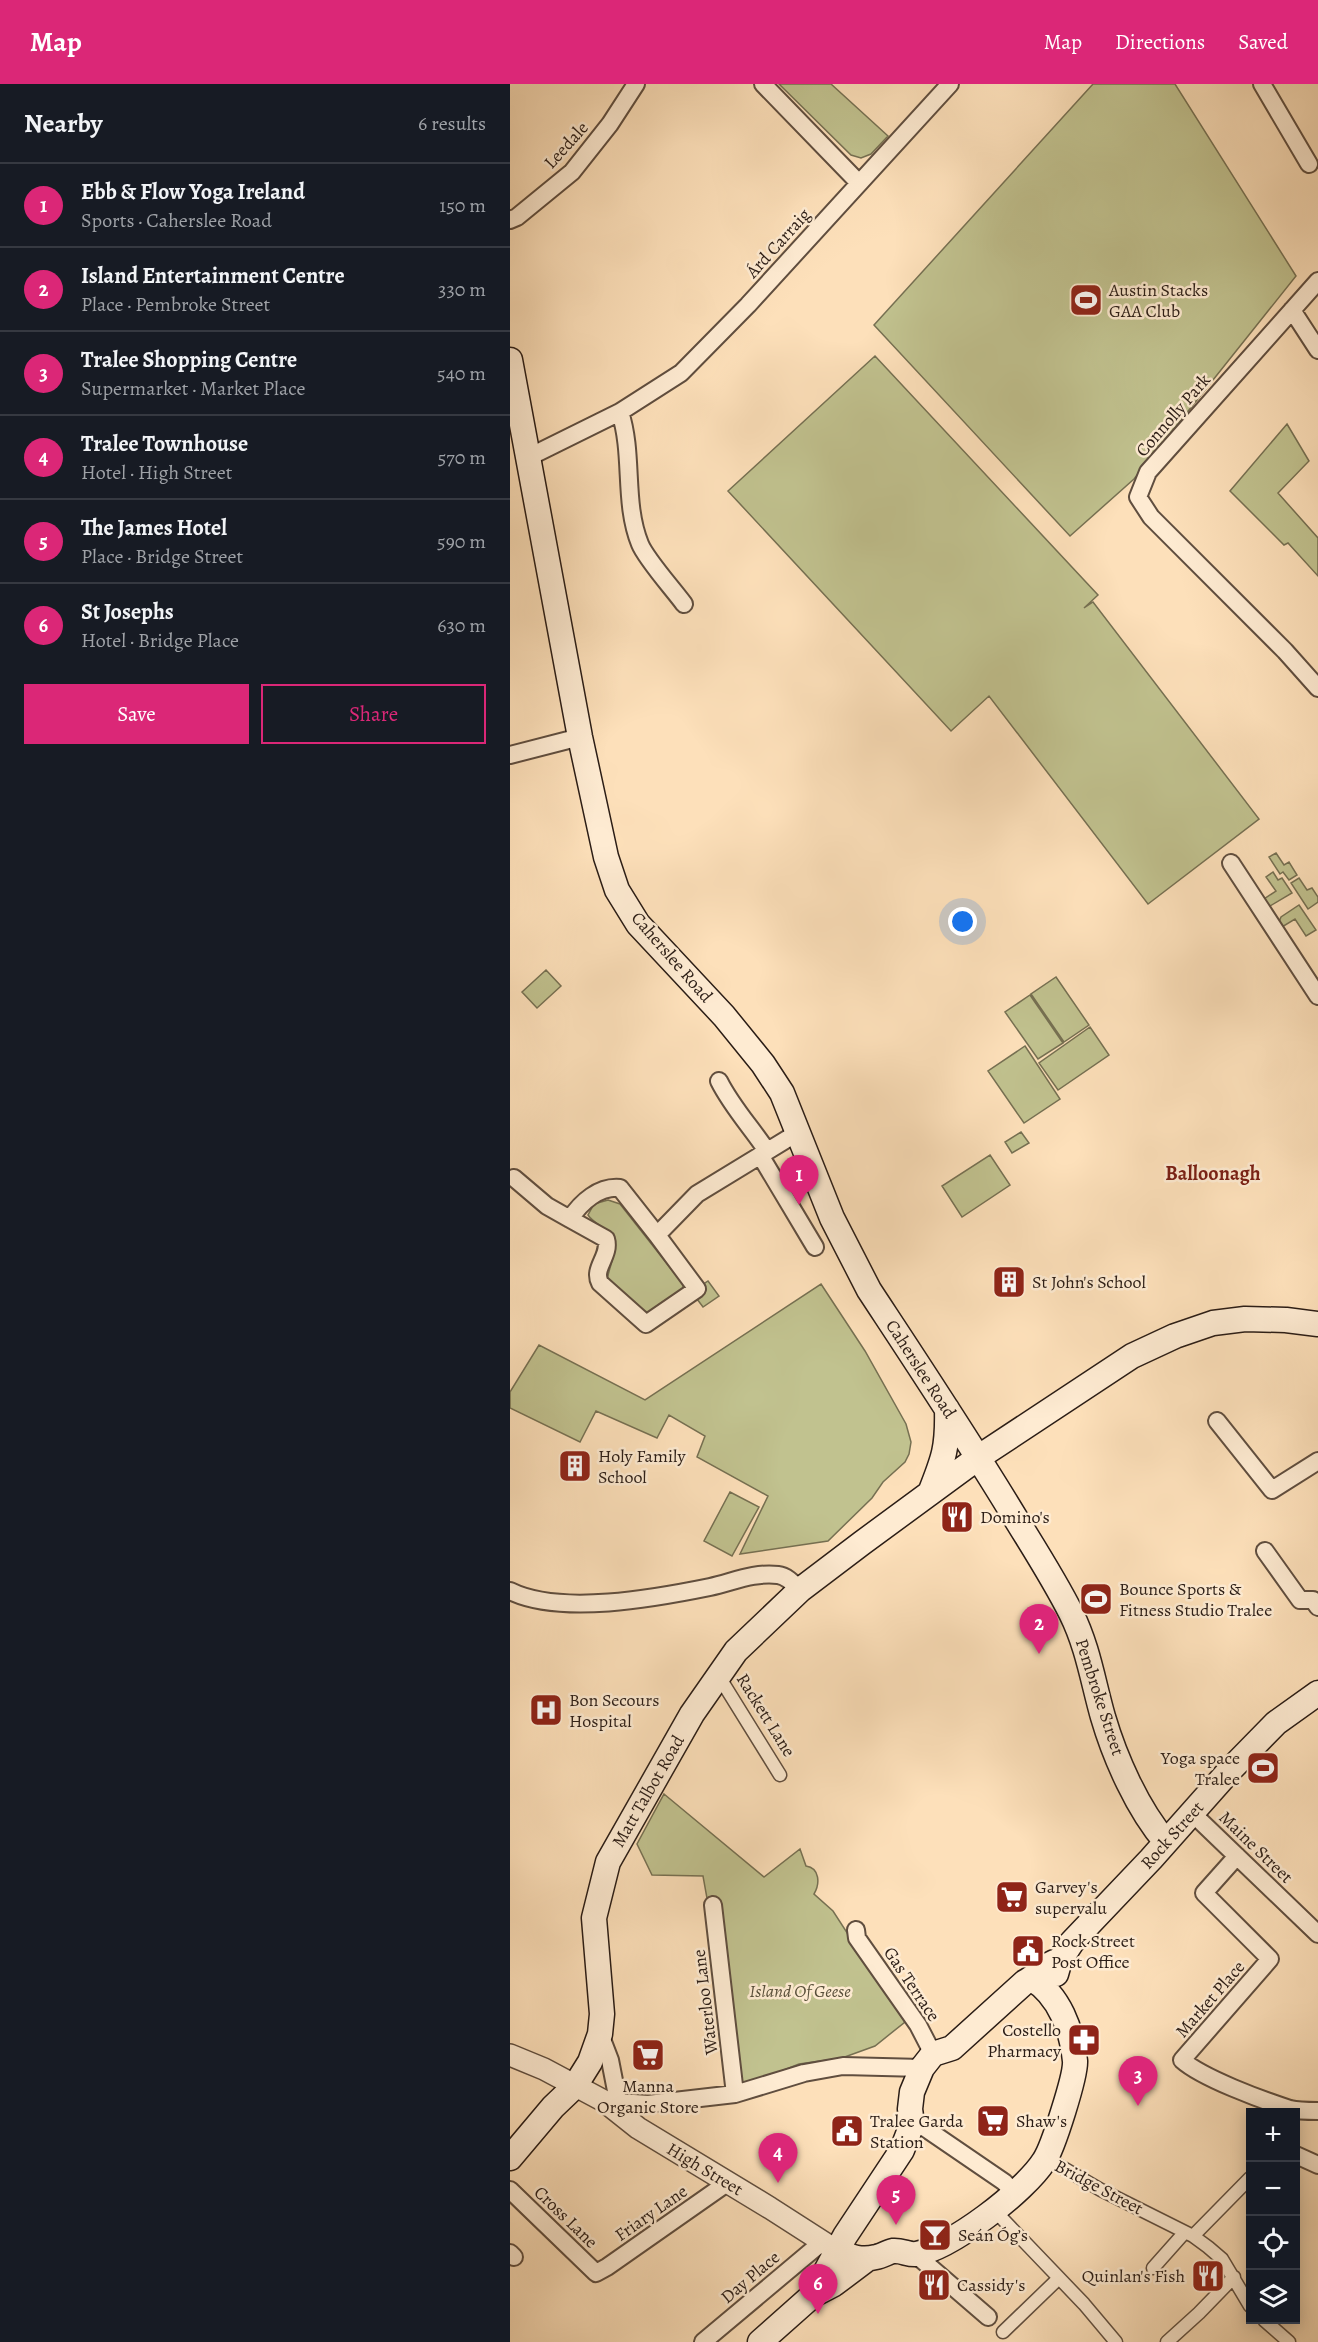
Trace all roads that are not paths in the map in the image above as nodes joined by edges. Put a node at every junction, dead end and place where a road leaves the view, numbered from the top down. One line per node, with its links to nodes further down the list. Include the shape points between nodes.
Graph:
1 (636, 84): 7 (street, Leedale, via 572,172)
2 (763, 84): 6 (street)
3 (950, 84): 6 (street, Árd Carraig)
4 (1262, 84): 5 (street)
5 (1309, 164)
6 (858, 182): 12 (street, Árd Carraig, via 698,357 681,373)
7 (510, 220)
8 (1318, 281): 9 (street)
9 (1292, 310): 10 (street); 15 (street, Connolly Park, via 1148,472 1138,497 1151,517)
10 (1318, 350)
11 (510, 360): 13 (main road, Caherslee Road)
12 (620, 412): 13 (street, Árd Carraig); 14 (street, via 626,430 632,509 641,545)
13 (529, 457): 16 (main road, Caherslee Road)
14 (684, 604)
15 (1318, 688)
16 (580, 737): 17 (street); 21 (main road, Caherslee Road, via 604,850 617,890 638,924 763,1064 782,1093)
17 (510, 755)
18 (1231, 863): 19 (street)
19 (1318, 996)
20 (718, 1081): 22 (street)
21 (797, 1133): 22 (street); 28 (main road, Caherslee Road, via 853,1263)
22 (764, 1153): 25 (street, via 697,1194); 26 (street)
23 (514, 1178): 24 (street, via 547,1206)
24 (570, 1219): 25 (street, via 591,1197 609,1187 620,1188); 25 (street, via 606,1239 606,1256 597,1278 646,1324 697,1288)
25 (657, 1235)
26 (814, 1247)
27 (1318, 1324): 30 (main road, Matt Talbot Road, via 1245,1319 1213,1323 1174,1336 1132,1356)
28 (947, 1409): 30 (main road, Caherslee Road); 32 (main road, via 944,1459)
29 (1217, 1421): 31 (street, via 1272,1490)
30 (979, 1457): 32 (main road, Matt Talbot Road); 41 (main road, Pembroke Street, via 1072,1615 1088,1654 1115,1751 1137,1800)
31 (1318, 1461)
32 (929, 1494): 34 (main road, Matt Talbot Road)
33 (1265, 1551): 36 (street, via 1300,1600 1313,1600)
34 (800, 1590): 35 (street, via 781,1575 762,1574 710,1587 592,1603 549,1603); 37 (main road, Matt Talbot Road, via 736,1651)
35 (510, 1592)
36 (1318, 1607)
37 (718, 1675): 39 (street, Rackett Lane); 49 (main road, Matt Talbot Road, via 608,1862 594,1918 602,1995)
38 (1318, 1693): 40 (main road, Rock Street, via 1276,1723)
39 (780, 1775)
40 (1192, 1813): 41 (main road, Rock Street); 42 (street, Maine Street)
41 (1166, 1842): 46 (main road, Rock Street, via 1072,1942)
42 (1237, 1856): 45 (street, Maine Street); 56 (street, Market Place, via 1204,1893 1270,1959 1182,2060 1192,2070)
43 (713, 1905): 53 (street, Waterloo Lane)
44 (857, 1934): 51 (street, Gas Terrace, via 922,2032)
45 (1318, 1934)
46 (1060, 1960): 47 (main road, Rock Street, via 1047,1964); 48 (main road, Rock Street)
47 (1032, 1978): 48 (main road); 51 (main road, Rock Street, via 952,2048)
48 (1053, 1997): 63 (main road, via 1070,2034 1075,2063)
49 (600, 2034): 52 (main road, Matt Talbot Road, via 590,2062); 54 (street, via 607,2049)
50 (510, 2055): 52 (street, High Street)
51 (927, 2061): 53 (street, via 834,2067); 59 (main road, via 912,2092)
52 (571, 2090): 54 (street, High Street); 61 (main road, Matt Talbot Road)
53 (735, 2094): 55 (street)
54 (611, 2101): 55 (street); 60 (street, High Street)
55 (639, 2103): 60 (street)
56 (1285, 2108)
57 (1318, 2111): 58 (street, Market Place)
58 (1300, 2113)
59 (912, 2124): 67 (street, via 925,2128); 71 (main road, via 902,2150)
60 (638, 2128): 65 (street, High Street)
61 (510, 2157)
62 (1300, 2157): 64 (street)
63 (1046, 2158): 67 (main road, Bridge Street, via 1034,2174); 70 (street, Bridge Street)
64 (1318, 2165)
65 (728, 2183): 71 (street, High Street); 75 (street, Friary Lane)
66 (1246, 2183): 70 (street)
67 (1009, 2187): 69 (main road, Bridge Street)
68 (510, 2190): 75 (street, Cross Lane)
69 (994, 2210): 72 (main road, Bridge Street, via 939,2246); 77 (street)
70 (1189, 2234): 74 (street); 76 (street, Bridge Street, via 1222,2259)
71 (829, 2247): 73 (main road); 79 (main road); 83 (street, Day Place)
72 (915, 2254): 73 (main road, Bridge Street, via 894,2251); 80 (street)
73 (866, 2260): 79 (main road)
74 (1153, 2268)
75 (596, 2273)
76 (1234, 2277): 78 (street, Bridge Street); 86 (street)
77 (1059, 2278): 82 (street); 85 (street)
78 (1246, 2297)
79 (808, 2299): 84 (main road)
80 (988, 2317)
81 (1269, 2324): 87 (street)
82 (1003, 2332)
83 (703, 2342)
84 (760, 2342)
85 (1116, 2342)
86 (1167, 2342)
87 (1289, 2342)

